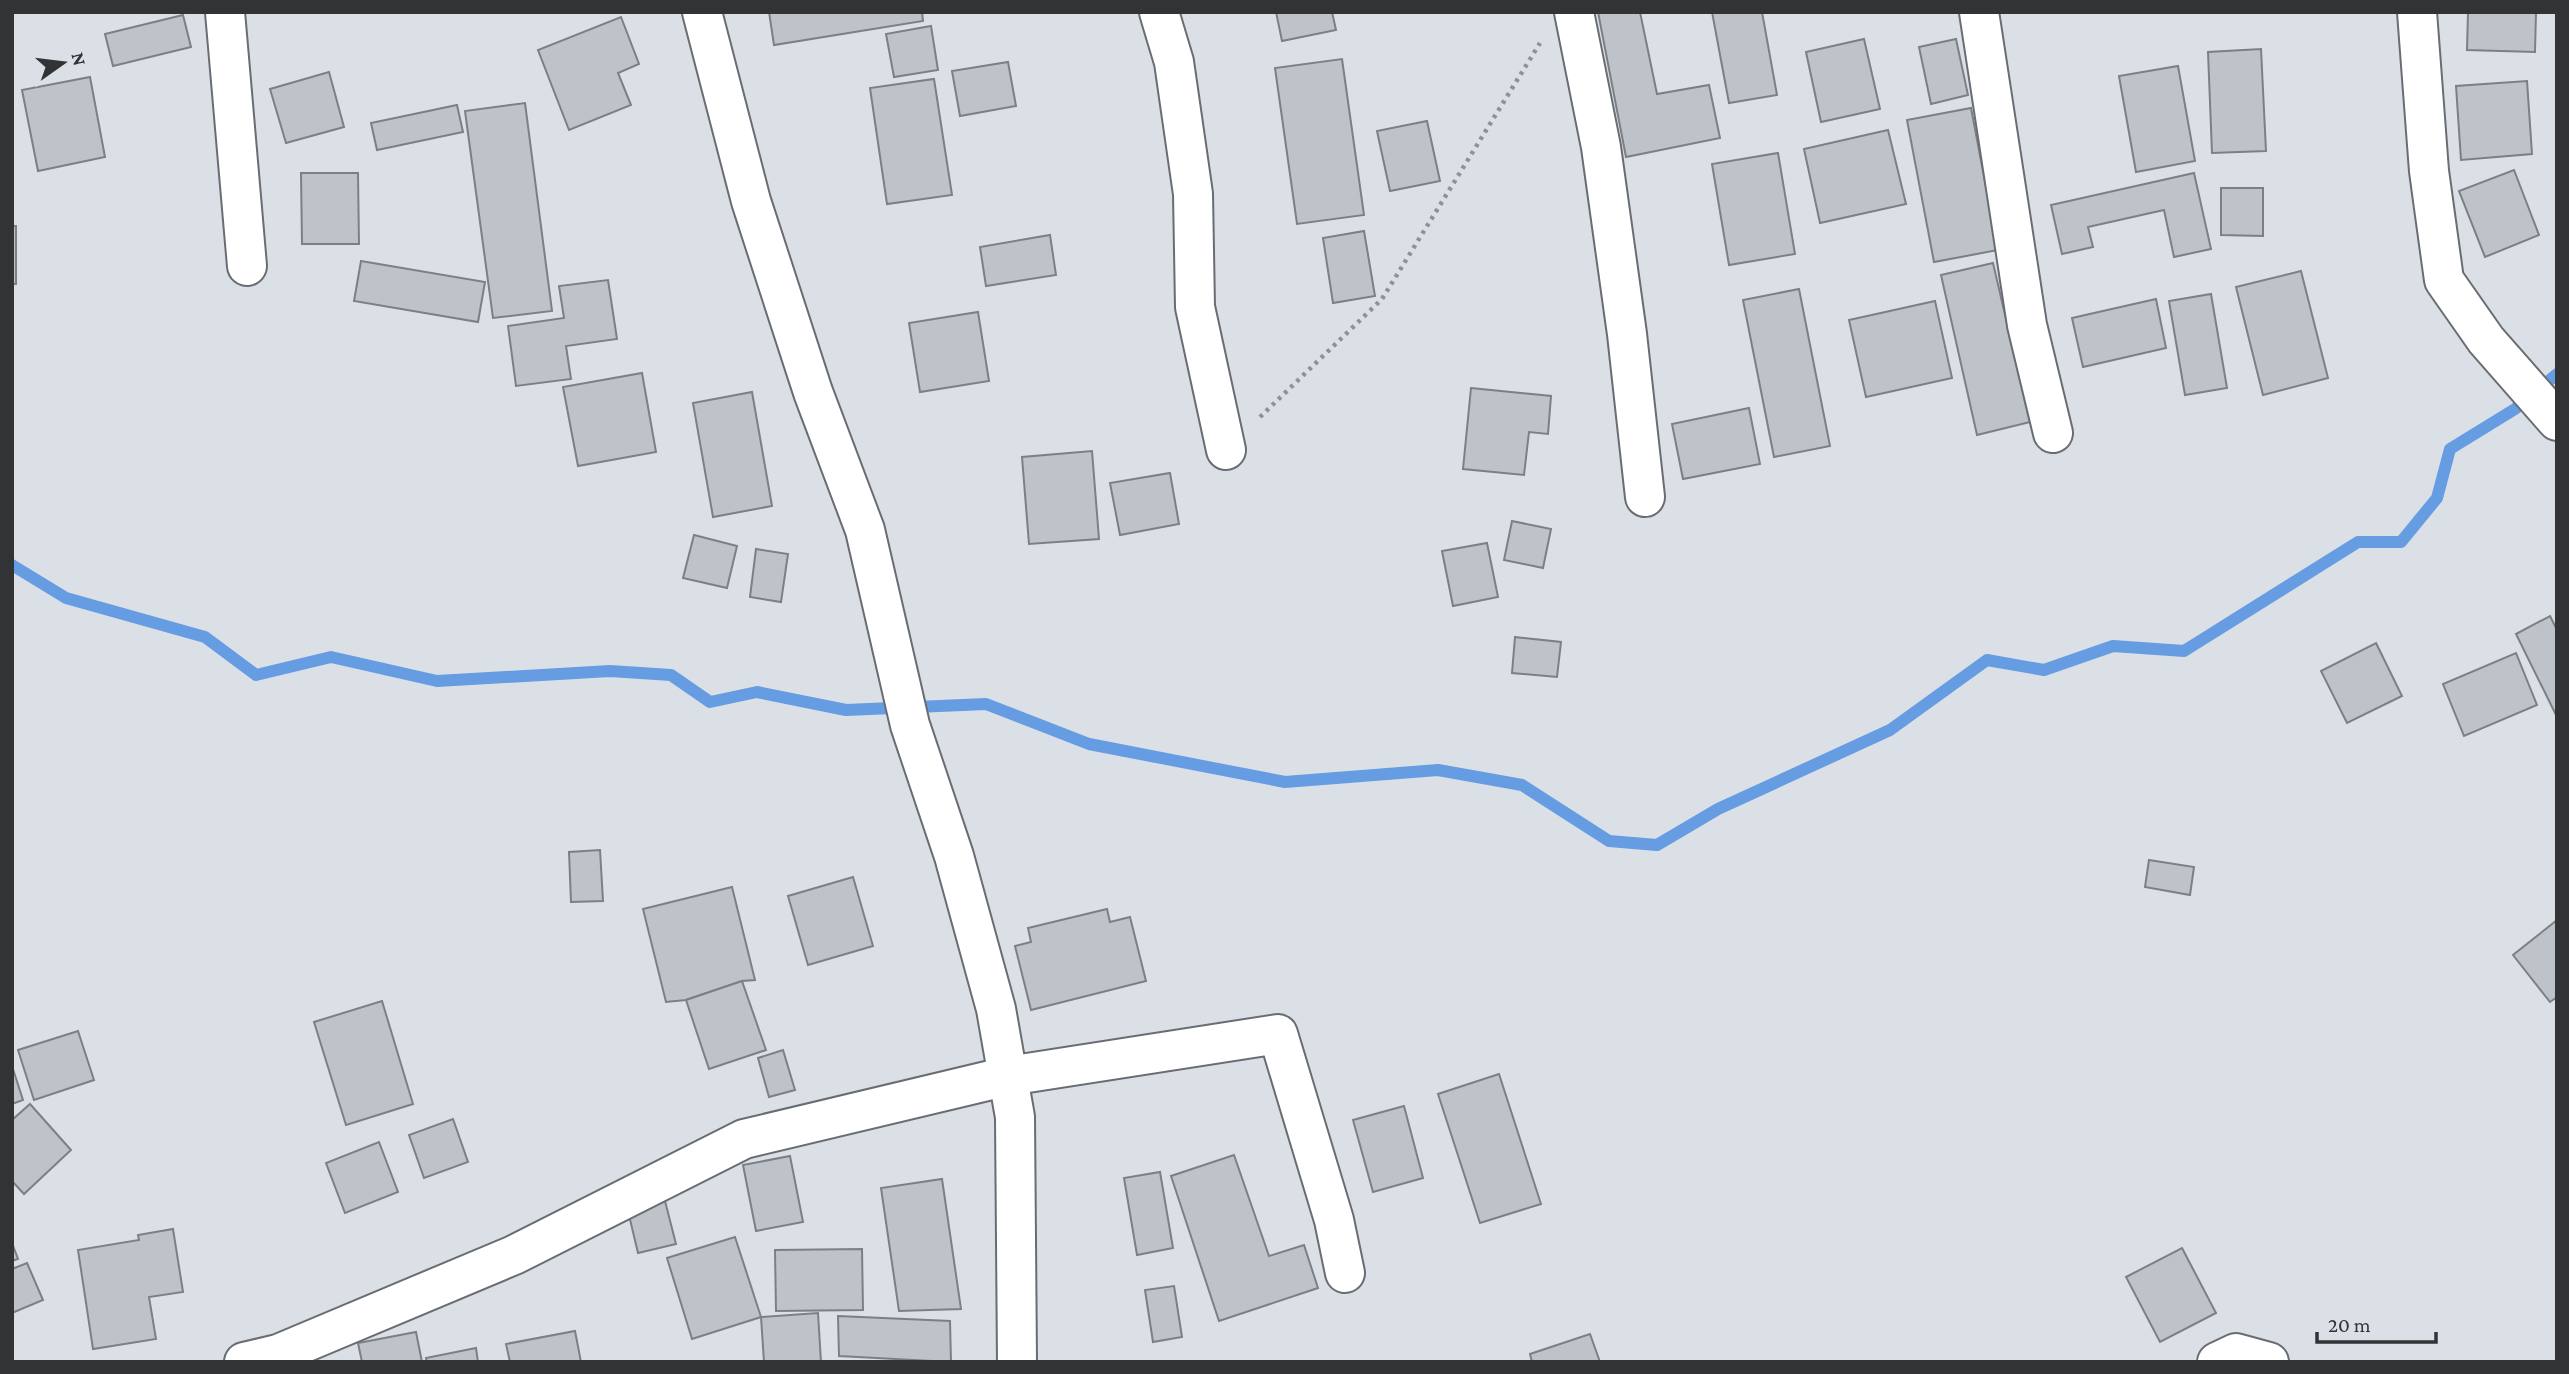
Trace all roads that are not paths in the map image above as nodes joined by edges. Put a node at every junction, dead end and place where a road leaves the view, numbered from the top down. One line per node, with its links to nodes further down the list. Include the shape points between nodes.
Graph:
1 (225, 12): 7 (street)
2 (702, 12): 12 (street, via 751,201 813,392 865,530 910,725 954,856 996,1009)
3 (1159, 12): 10 (street, via 1174,62 1193,194 1195,307)
4 (1574, 12): 11 (street, via 1601,147)
5 (1979, 12): 9 (street, via 2027,325)
6 (2417, 12): 8 (street, via 2429,172 2444,280 2486,340)
7 (247, 266)
8 (2557, 421)
9 (2053, 433)
10 (1226, 450)
11 (1645, 497)
12 (1008, 1076): 13 (street, via 1278,1034 1334,1220); 14 (street, via 744,1139 514,1255 278,1354); 15 (street, via 1015,1117)
13 (1345, 1273)
14 (244, 1362)
15 (1017, 1362)
16 (2217, 1362): 17 (street, via 2236,1353)
17 (2269, 1362)

